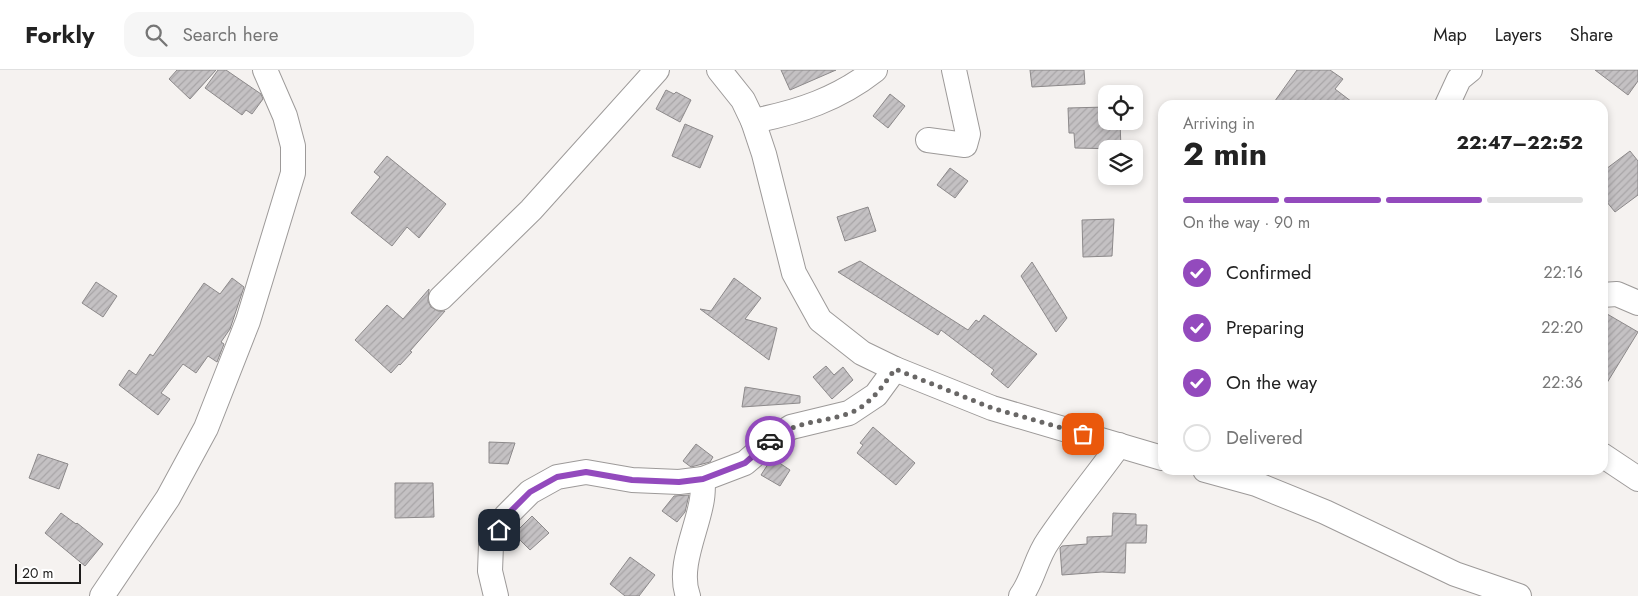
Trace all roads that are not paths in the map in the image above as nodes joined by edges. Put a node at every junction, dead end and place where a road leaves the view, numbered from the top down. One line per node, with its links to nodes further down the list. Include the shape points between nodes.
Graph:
1 (265, 70): 20 (street, via 293,146 293,173 248,321 206,428 168,498)
2 (657, 70): 11 (street, via 531,210)
3 (719, 70): 8 (street, via 743,100)
4 (876, 70): 8 (street, via 841,93 789,114)
5 (954, 70): 9 (street, via 968,134 966,146)
6 (1470, 70): 7 (street, via 1459,79)
7 (1449, 100)
8 (753, 121): 13 (street, via 794,273 820,320 862,354)
9 (928, 140)
10 (1608, 295): 12 (street, via 1618,294)
11 (441, 298)
12 (1638, 303)
13 (895, 369): 14 (street, via 992,408); 18 (street, via 876,395 849,414 791,427 745,463)
14 (1119, 445): 15 (street); 23 (street, via 1048,541)
15 (1158, 457)
16 (1608, 459): 19 (street)
17 (1223, 475): 24 (street, via 1256,484 1325,512 1455,574)
18 (703, 479): 21 (street, via 679,482 632,480 586,472 557,477 530,492 506,516 491,545 490,571); 22 (street, via 702,499 685,571)
19 (1638, 479)
20 (102, 596)
21 (496, 596)
22 (688, 596)
23 (1021, 596)
24 (1519, 596)

